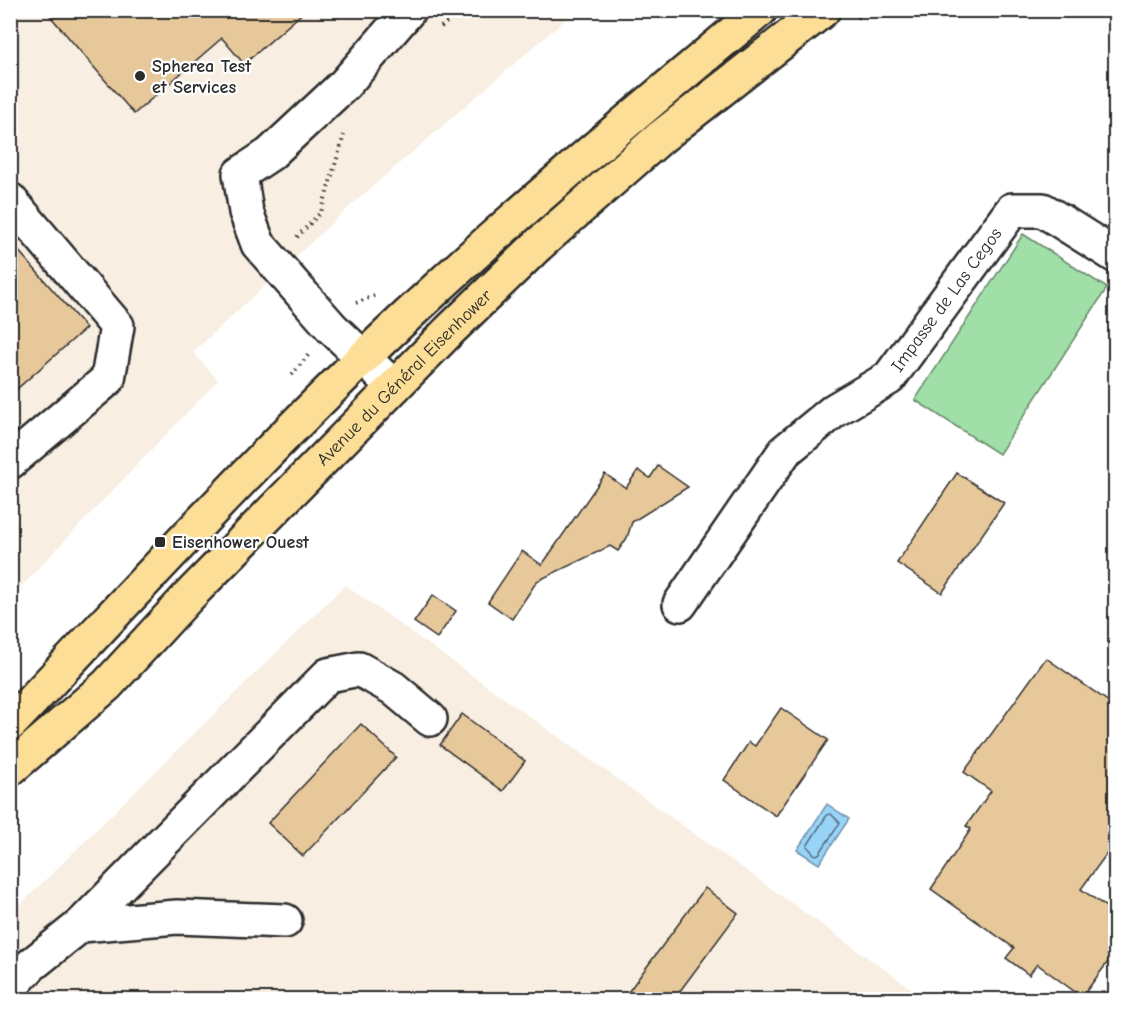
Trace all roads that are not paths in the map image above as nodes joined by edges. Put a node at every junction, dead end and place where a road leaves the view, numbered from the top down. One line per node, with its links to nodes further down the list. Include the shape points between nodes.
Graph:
1 (760, 10): 6 (main road, via 616,130)
2 (823, 10): 7 (main road, Avenue du Général Eisenhower, via 661,137 556,229)
3 (408, 11): 6 (street, via 345,84 270,154 240,174 246,212 258,244 332,328)
4 (10, 200): 8 (street, via 117,326 108,379)
5 (1116, 256): 9 (street, Impasse de Las Cegos, via 1043,210 1012,210 889,378 835,410 785,451)
6 (364, 357): 7 (street); 11 (main road)
7 (394, 387): 12 (main road, Avenue du Général Eisenhower, via 107,685)
8 (10, 462)
9 (680, 604)
10 (430, 719): 14 (street, via 393,688 359,669 328,675)
11 (10, 724)
12 (10, 769)
13 (285, 921): 14 (street, via 177,917)
14 (81, 925): 15 (street)
15 (10, 987)

